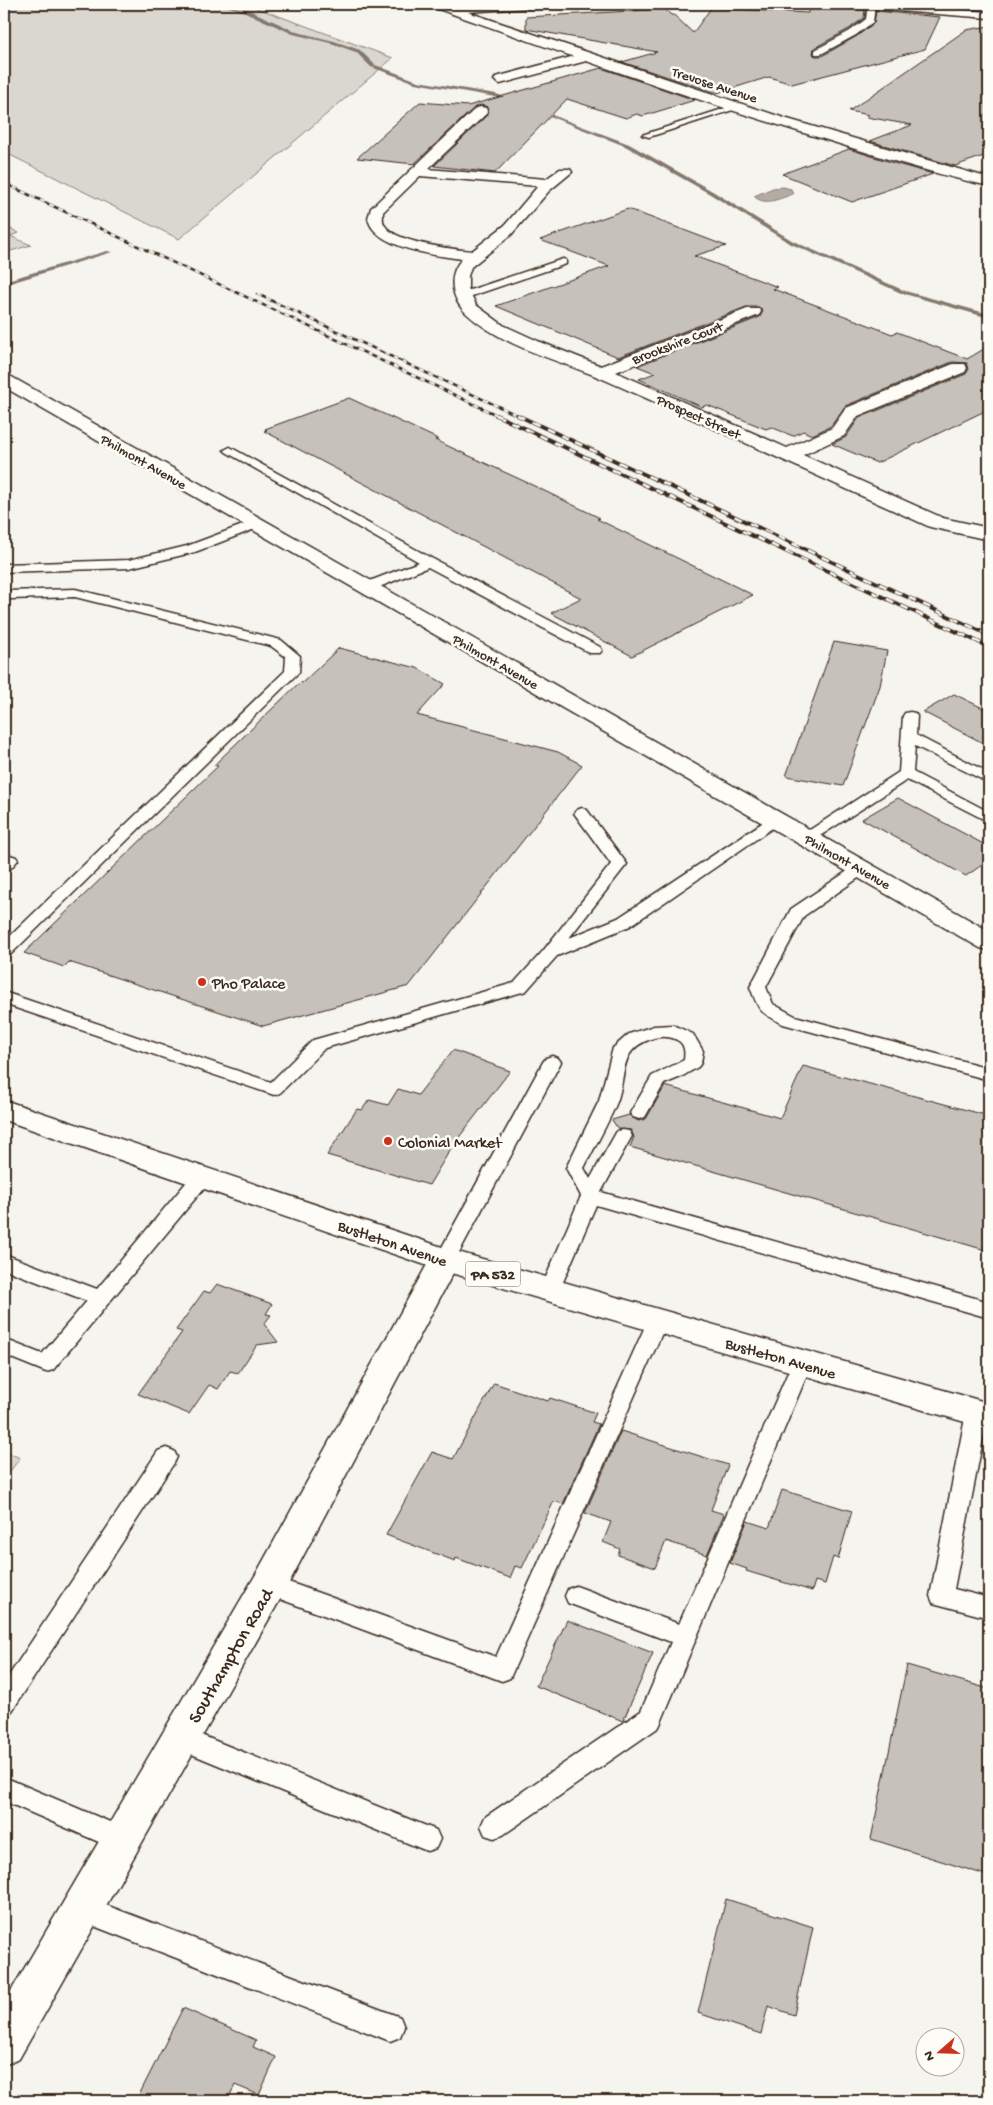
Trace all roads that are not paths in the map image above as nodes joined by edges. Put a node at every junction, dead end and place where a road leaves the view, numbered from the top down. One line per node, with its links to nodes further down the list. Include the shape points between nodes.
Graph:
1 (434, 4): 5 (street, Trevose Avenue)
2 (541, 4): 5 (street)
3 (848, 4): 4 (street)
4 (871, 6): 6 (street); 8 (lane, via 870,20)
5 (458, 7): 9 (street, Trevose Avenue)
6 (953, 8): 7 (street)
7 (989, 15)
8 (818, 52)
9 (586, 57): 10 (street); 11 (street, Trevose Avenue)
10 (500, 80)
11 (735, 108): 13 (lane); 16 (street, Trevose Avenue)
12 (481, 111): 14 (street)
13 (646, 135)
14 (417, 172): 17 (street); 18 (street, via 376,212 376,225 388,235 412,244)
15 (565, 172): 17 (street)
16 (989, 182)
17 (548, 183): 18 (street, via 516,222)
18 (475, 256): 20 (street, via 464,266 460,286)
19 (563, 262): 20 (lane)
20 (462, 296): 23 (street, Prospect Street, via 469,307 497,329)
21 (753, 312): 23 (street, Brookshire Court)
22 (959, 368): 26 (street, via 852,412 838,432)
23 (600, 372): 26 (street, Prospect Street)
24 (4, 380): 27 (street, Philmont Avenue)
25 (230, 450): 29 (lane)
26 (787, 455): 28 (street, Prospect Street, via 937,523)
27 (256, 524): 30 (lane, via 190,549 129,564); 31 (street, Philmont Avenue)
28 (989, 534)
29 (429, 562): 31 (lane); 33 (lane)
30 (4, 568)
31 (367, 587): 40 (street, Philmont Avenue)
32 (4, 598): 44 (lane, via 8,595 75,593 276,643 293,656 292,672)
33 (595, 650)
34 (910, 716): 35 (lane)
35 (908, 738): 36 (lane); 37 (lane)
36 (906, 774): 39 (lane); 41 (lane)
37 (989, 778)
38 (582, 813): 45 (lane, via 619,864)
39 (989, 818)
40 (776, 820): 41 (street, Philmont Avenue); 45 (lane, via 624,922)
41 (807, 838): 42 (street, Philmont Avenue)
42 (861, 868): 43 (street, Philmont Avenue); 48 (lane, via 797,913 758,987 766,1007 789,1020)
43 (989, 942)
44 (4, 951)
45 (551, 952): 46 (lane, via 520,987 320,1044 274,1089)
46 (4, 998)
47 (552, 1062): 54 (lane)
48 (989, 1074)
49 (5, 1111): 52 (street, Bustleton Avenue / PA 532)
50 (639, 1113): 53 (lane, via 658,1080 692,1063 694,1051 687,1038 673,1031 654,1032 634,1038 620,1052 608,1101 575,1168)
51 (622, 1136): 53 (lane)
52 (202, 1177): 54 (street, Bustleton Avenue / PA 532); 57 (lane)
53 (590, 1196): 56 (lane); 58 (lane)
54 (445, 1260): 56 (street, Bustleton Avenue / PA 532); 64 (street, Southampton Road)
55 (4, 1261): 57 (lane)
56 (550, 1291): 59 (street, Bustleton Avenue / PA 532)
57 (101, 1298): 60 (lane, via 46,1364)
58 (989, 1310)
59 (657, 1322): 61 (street, Bustleton Avenue / PA 532); 64 (lane, via 502,1670)
60 (4, 1347)
61 (802, 1363): 62 (street, Bustleton Avenue / PA 532); 67 (lane)
62 (983, 1415): 66 (lane, via 941,1596)
63 (166, 1458): 68 (lane)
64 (268, 1585): 69 (street, Southampton Road)
65 (576, 1596): 67 (lane)
66 (989, 1608)
67 (686, 1637): 71 (lane, via 650,1720)
68 (4, 1703)
69 (181, 1738): 72 (lane); 73 (street, Southampton Road)
70 (4, 1789): 73 (lane)
71 (494, 1826)
72 (427, 1839)
73 (122, 1840): 74 (street, Southampton Road)
74 (82, 1909): 75 (lane); 76 (street, Southampton Road)
75 (390, 2026)
76 (4, 2044)

